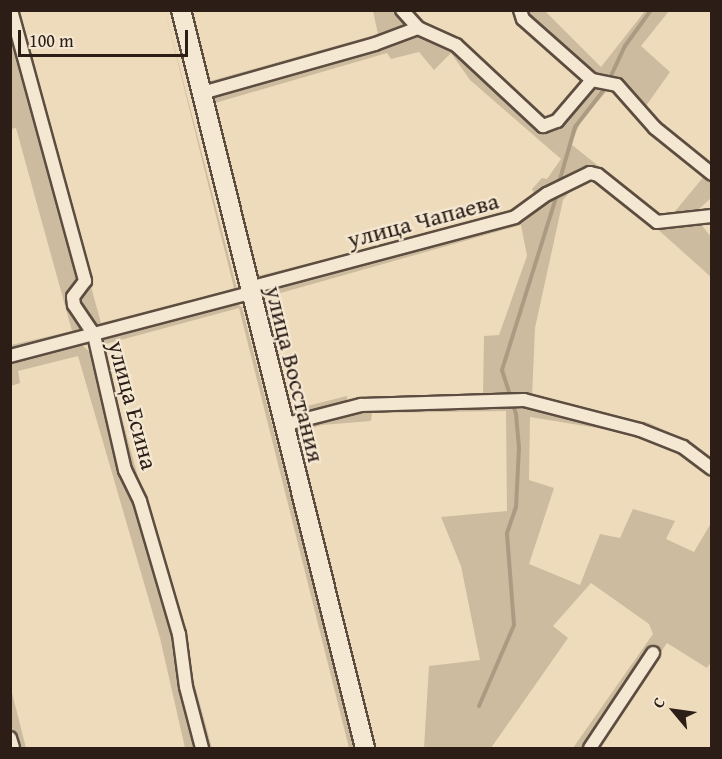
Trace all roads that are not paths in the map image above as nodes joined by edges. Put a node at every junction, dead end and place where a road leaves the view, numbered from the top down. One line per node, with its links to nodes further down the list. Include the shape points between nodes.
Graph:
1 (11, 10): 11 (street, улица Есина, via 85,281 73,297 74,305)
2 (181, 10): 7 (street, улица Восстания)
3 (402, 10): 5 (street)
4 (520, 10): 6 (street, via 523,19)
5 (418, 27): 6 (street, via 456,45 543,126 556,122); 7 (street, via 354,50)
6 (592, 80): 8 (street, via 617,86 655,128)
7 (202, 93): 10 (street, улица Восстания)
8 (711, 174)
9 (711, 216): 10 (street, улица Чапаева, via 657,222 598,176 581,176 515,217)
10 (249, 290): 11 (street, улица Чапаева); 13 (street, улица Восстания)
11 (94, 335): 12 (street, улица Чапаева); 18 (street, улица Есина, via 126,470 140,501 178,634 186,687)
12 (10, 356)
13 (283, 425): 14 (street, via 361,405 524,400 640,430 683,447); 19 (street, улица Восстания)
14 (711, 469)
15 (653, 653): 20 (street)
16 (10, 738): 17 (street)
17 (13, 748)
18 (202, 748)
19 (365, 748)
20 (590, 748)

